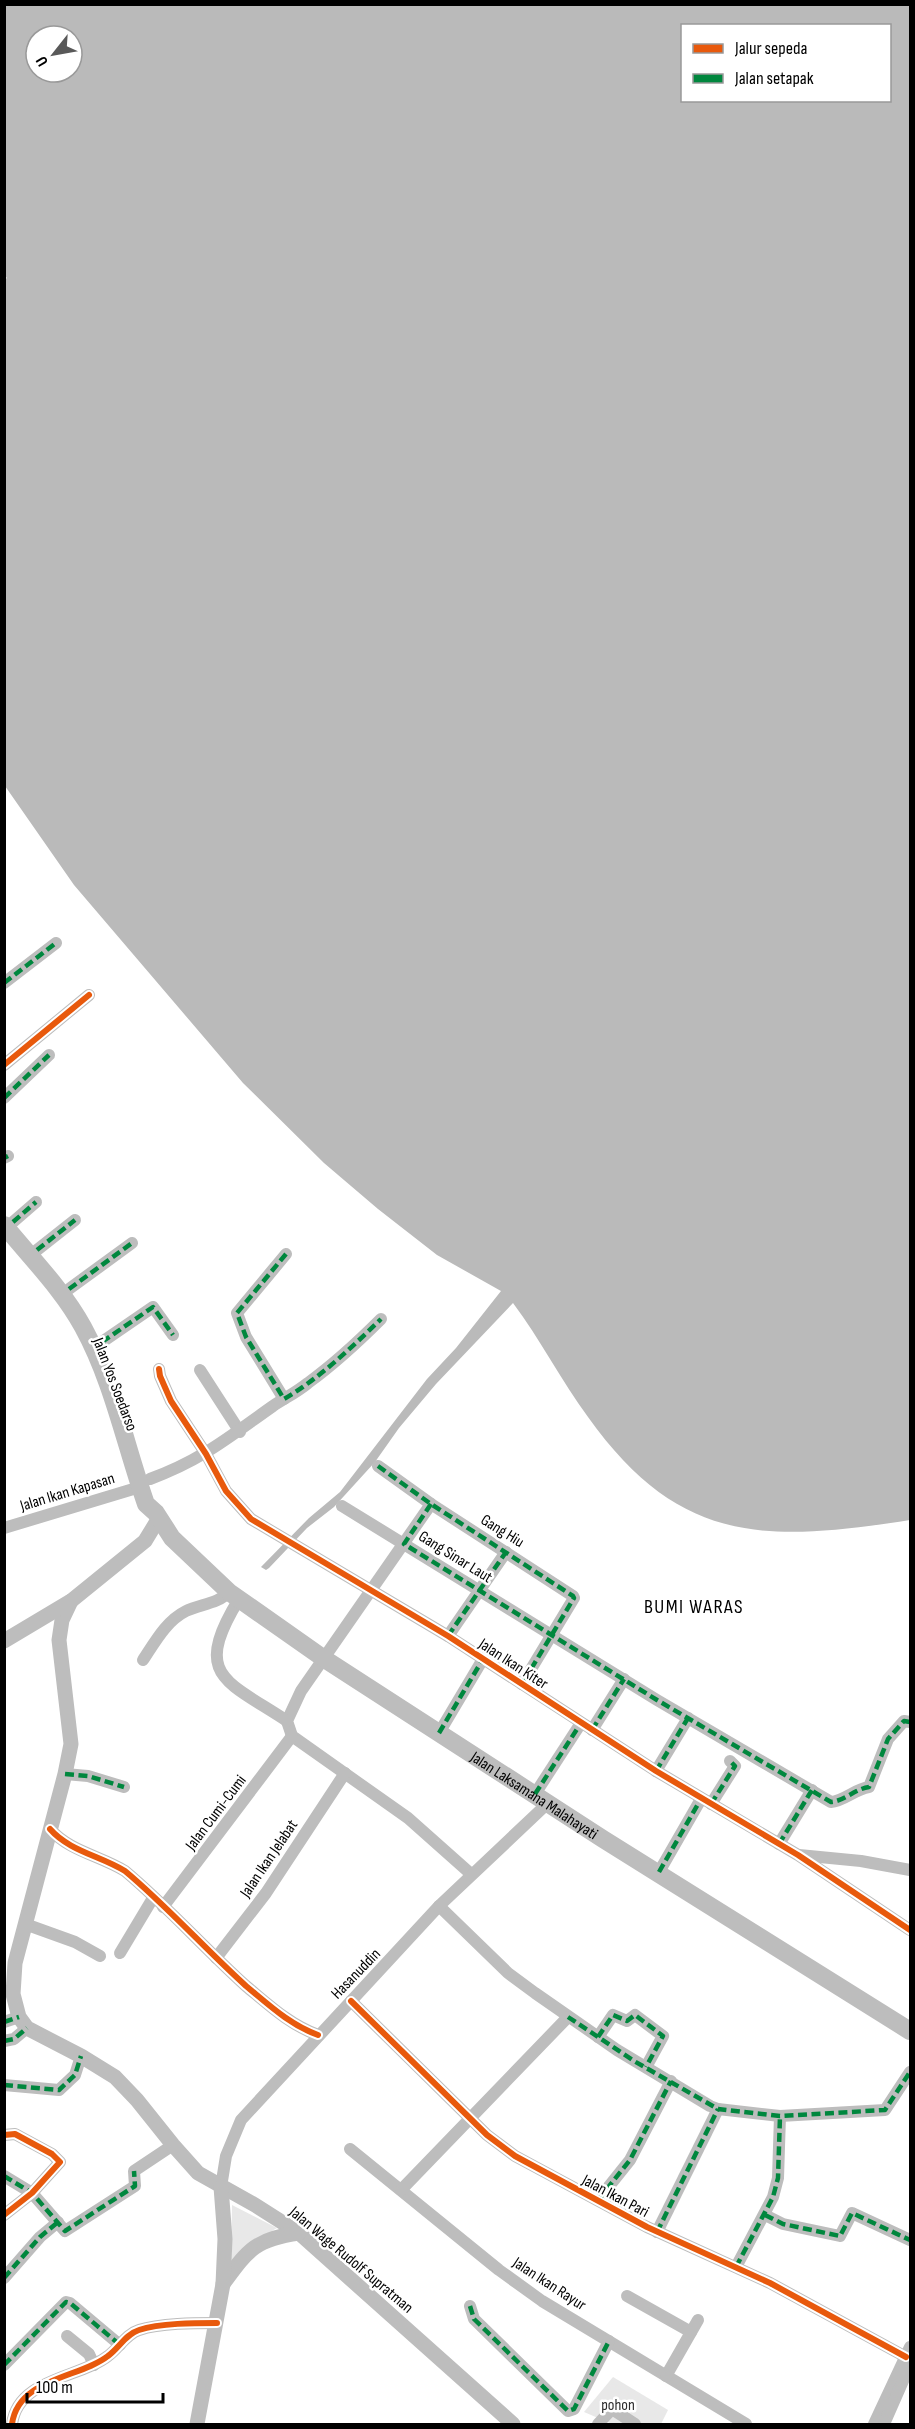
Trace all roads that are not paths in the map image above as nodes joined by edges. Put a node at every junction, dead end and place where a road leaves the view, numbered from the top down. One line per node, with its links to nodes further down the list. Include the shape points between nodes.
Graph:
1 (56, 943): 2 (street)
2 (4, 983)
3 (89, 994): 5 (street)
4 (49, 1055): 6 (street)
5 (4, 1065)
6 (4, 1098)
7 (36, 1202): 8 (street)
8 (7, 1220): 11 (highway, Jalan Yos Soedarso); 23 (highway, Jalan Yos Soedarso, via 82,1325 100,1361)
9 (75, 1220): 11 (street)
10 (132, 1243): 13 (street)
11 (36, 1250): 13 (highway, Jalan Yos Soedarso)
12 (286, 1254): 19 (street, via 237,1312 246,1336)
13 (69, 1289): 16 (highway, Jalan Yos Soedarso)
14 (381, 1319): 19 (street, Jalan Ikan Kapasan, via 352,1348)
15 (173, 1335): 16 (street, via 153,1307)
16 (102, 1342): 23 (highway, Jalan Yos Soedarso)
17 (159, 1369): 21 (street, Jalan Ikan Kiter, via 171,1401)
18 (200, 1370): 20 (street)
19 (284, 1399): 20 (street, Jalan Ikan Kapasan)
20 (240, 1432): 21 (street, Jalan Ikan Kapasan)
21 (206, 1454): 23 (street, Jalan Ikan Kapasan); 32 (street, Jalan Ikan Kiter, via 226,1491 251,1519)
22 (378, 1467): 24 (street, Gang Hiu)
23 (145, 1483): 26 (highway, Jalan Yos Soedarso, via 146,1504); 27 (street, Jalan Ikan Kapasan)
24 (431, 1504): 30 (street); 31 (street, Gang Hiu)
25 (342, 1506): 30 (street, Gang Sinar Laut)
26 (157, 1516): 28 (highway, Jalan Yos Soedarso); 29 (main road)
27 (4, 1528)
28 (172, 1538): 29 (main road); 34 (highway, Jalan Laksamana Malahayati)
29 (145, 1541): 35 (main road)
30 (404, 1544): 32 (street); 33 (street, Gang Sinar Laut)
31 (506, 1552): 33 (street); 37 (street, Gang Hiu, via 573,1596)
32 (370, 1590): 38 (street, Jalan Ikan Kiter); 41 (street)
33 (479, 1590): 37 (street, Gang Sinar Laut); 38 (street)
34 (234, 1596): 41 (highway, Jalan Laksamana Malahayati); 43 (street, via 185,1611 167,1624); 47 (street, via 217,1645 218,1670 228,1682)
35 (71, 1601): 36 (main road); 39 (main road)
36 (36, 1622): 39 (main road, via 48,1626); 40 (main road)
37 (552, 1634): 44 (street, Gang Sinar Laut); 45 (street)
38 (448, 1636): 42 (street, Jalan Ikan Kiter)
39 (59, 1640): 55 (main road, via 70,1738)
40 (4, 1641)
41 (322, 1658): 47 (street); 50 (highway, Jalan Laksamana Malahayati)
42 (483, 1659): 45 (street, Jalan Ikan Kiter); 50 (street)
43 (143, 1660)
44 (624, 1679): 46 (street, Gang Sinar Laut); 49 (street, Hasanuddin)
45 (522, 1684): 49 (street, Jalan Ikan Kiter)
46 (688, 1718): 53 (street); 57 (street, Gang Sinar Laut)
47 (287, 1721): 51 (street)
48 (910, 1722): 57 (street, Gang Sinar Laut, via 903,1722 888,1739 869,1786 831,1802)
49 (586, 1726): 53 (street, Jalan Ikan Kiter); 58 (street, Hasanuddin)
50 (439, 1732): 58 (highway, Jalan Laksamana Malahayati)
51 (292, 1736): 54 (street); 68 (street, Jalan Cumi-Cumi)
52 (730, 1761): 59 (street, via 735,1766)
53 (656, 1771): 59 (street, Jalan Ikan Kiter)
54 (345, 1773): 65 (street, via 408,1818); 73 (street, Jalan Ikan Jelabat, via 266,1893)
55 (65, 1774): 56 (street); 60 (main road)
56 (124, 1787)
57 (812, 1790): 61 (street)
58 (541, 1798): 64 (highway, Jalan Laksamana Malahayati); 65 (street, Hasanuddin)
59 (706, 1801): 61 (street, Jalan Ikan Kiter); 64 (street)
60 (51, 1829): 66 (street, via 63,1842 114,1865); 69 (main road)
61 (779, 1844): 62 (street, Jalan Ikan Kiter)
62 (798, 1855): 63 (street); 70 (street, Jalan Ikan Kiter)
63 (910, 1870)
64 (659, 1872): 77 (highway, Jalan Laksamana Malahayati)
65 (471, 1874): 67 (street, Hasanuddin)
66 (153, 1898): 68 (street); 71 (street)
67 (439, 1906): 74 (street, Hasanuddin); 75 (street, via 508,1973)
68 (163, 1907): 73 (street)
69 (25, 1924): 72 (street, via 75,1942); 76 (main road, via 12,1984)
70 (910, 1930)
71 (120, 1953)
72 (100, 1956)
73 (216, 1958): 78 (street, via 284,2018)
74 (351, 2001): 78 (street, Hasanuddin); 88 (street, Jalan Ikan Pari)
75 (568, 2017): 79 (street); 88 (street)
76 (17, 2023): 80 (street, via 14,2039); 81 (main road, Jalan Wage Rudolf Supratman)
77 (910, 2031)
78 (318, 2035): 93 (street, Hasanuddin, via 241,2120 226,2156)
79 (598, 2037): 82 (street); 82 (street, via 613,2014 627,2021 635,2015 663,2036)
80 (4, 2041)
81 (81, 2056): 85 (street, via 75,2075 58,2090); 90 (main road, Jalan Wage Rudolf Supratman, via 115,2077)
82 (646, 2067): 84 (street)
83 (910, 2072): 87 (street, via 885,2110)
84 (671, 2081): 86 (street); 96 (street, via 630,2160)
85 (4, 2085)
86 (718, 2109): 87 (street); 100 (street)
87 (780, 2116): 98 (street, via 778,2178)
88 (471, 2119): 94 (street); 96 (street, Jalan Ikan Pari, via 515,2156)
89 (4, 2135): 95 (street, via 15,2134 59,2160 58,2166)
90 (172, 2145): 93 (main road, Jalan Wage Rudolf Supratman, via 198,2173); 99 (street, via 134,2171 135,2186)
91 (350, 2149): 94 (street, Jalan Ikan Rayur)
92 (4, 2176): 95 (street)
93 (220, 2187): 101 (main road, Jalan Wage Rudolf Supratman); 105 (main road, via 225,2239)
94 (401, 2190): 112 (street, Jalan Ikan Rayur, via 542,2301)
95 (32, 2193): 97 (street); 99 (street)
96 (598, 2200): 100 (street, Jalan Ikan Pari)
97 (4, 2215)
98 (765, 2215): 102 (street, via 783,2224 840,2236 852,2213); 103 (street)
99 (61, 2227): 104 (street, via 40,2237)
100 (657, 2232): 103 (street, Jalan Ikan Pari)
101 (299, 2233): 105 (main road, via 266,2240 254,2247); 119 (main road, Jalan Wage Rudolf Supratman)
102 (910, 2240)
103 (736, 2267): 114 (street, Jalan Ikan Pari)
104 (4, 2278)
105 (223, 2284): 109 (main road)
106 (627, 2296): 110 (street)
107 (470, 2306): 112 (street, via 474,2319 568,2411 574,2409)
108 (698, 2320): 110 (street)
109 (217, 2323): 113 (street, via 139,2330); 121 (main road)
110 (691, 2332): 117 (street)
111 (67, 2336): 115 (street, via 89,2354)
112 (609, 2341): 117 (street, Jalan Ikan Rayur)
113 (120, 2345): 115 (street); 116 (street, via 66,2302)
114 (910, 2360): 118 (street); 127 (street)
115 (94, 2365): 120 (street, via 41,2386 20,2407)
116 (4, 2366)
117 (666, 2376): 126 (street, Jalan Ikan Rayur)
118 (904, 2393): 128 (street)
119 (492, 2406): 122 (main road); 123 (main road, Jalan Wage Rudolf Supratman)
120 (12, 2424)
121 (197, 2424)
122 (502, 2424)
123 (513, 2424)
124 (598, 2424): 125 (street, via 612,2409)
125 (635, 2424)
126 (746, 2424)
127 (874, 2424)
128 (884, 2424)

